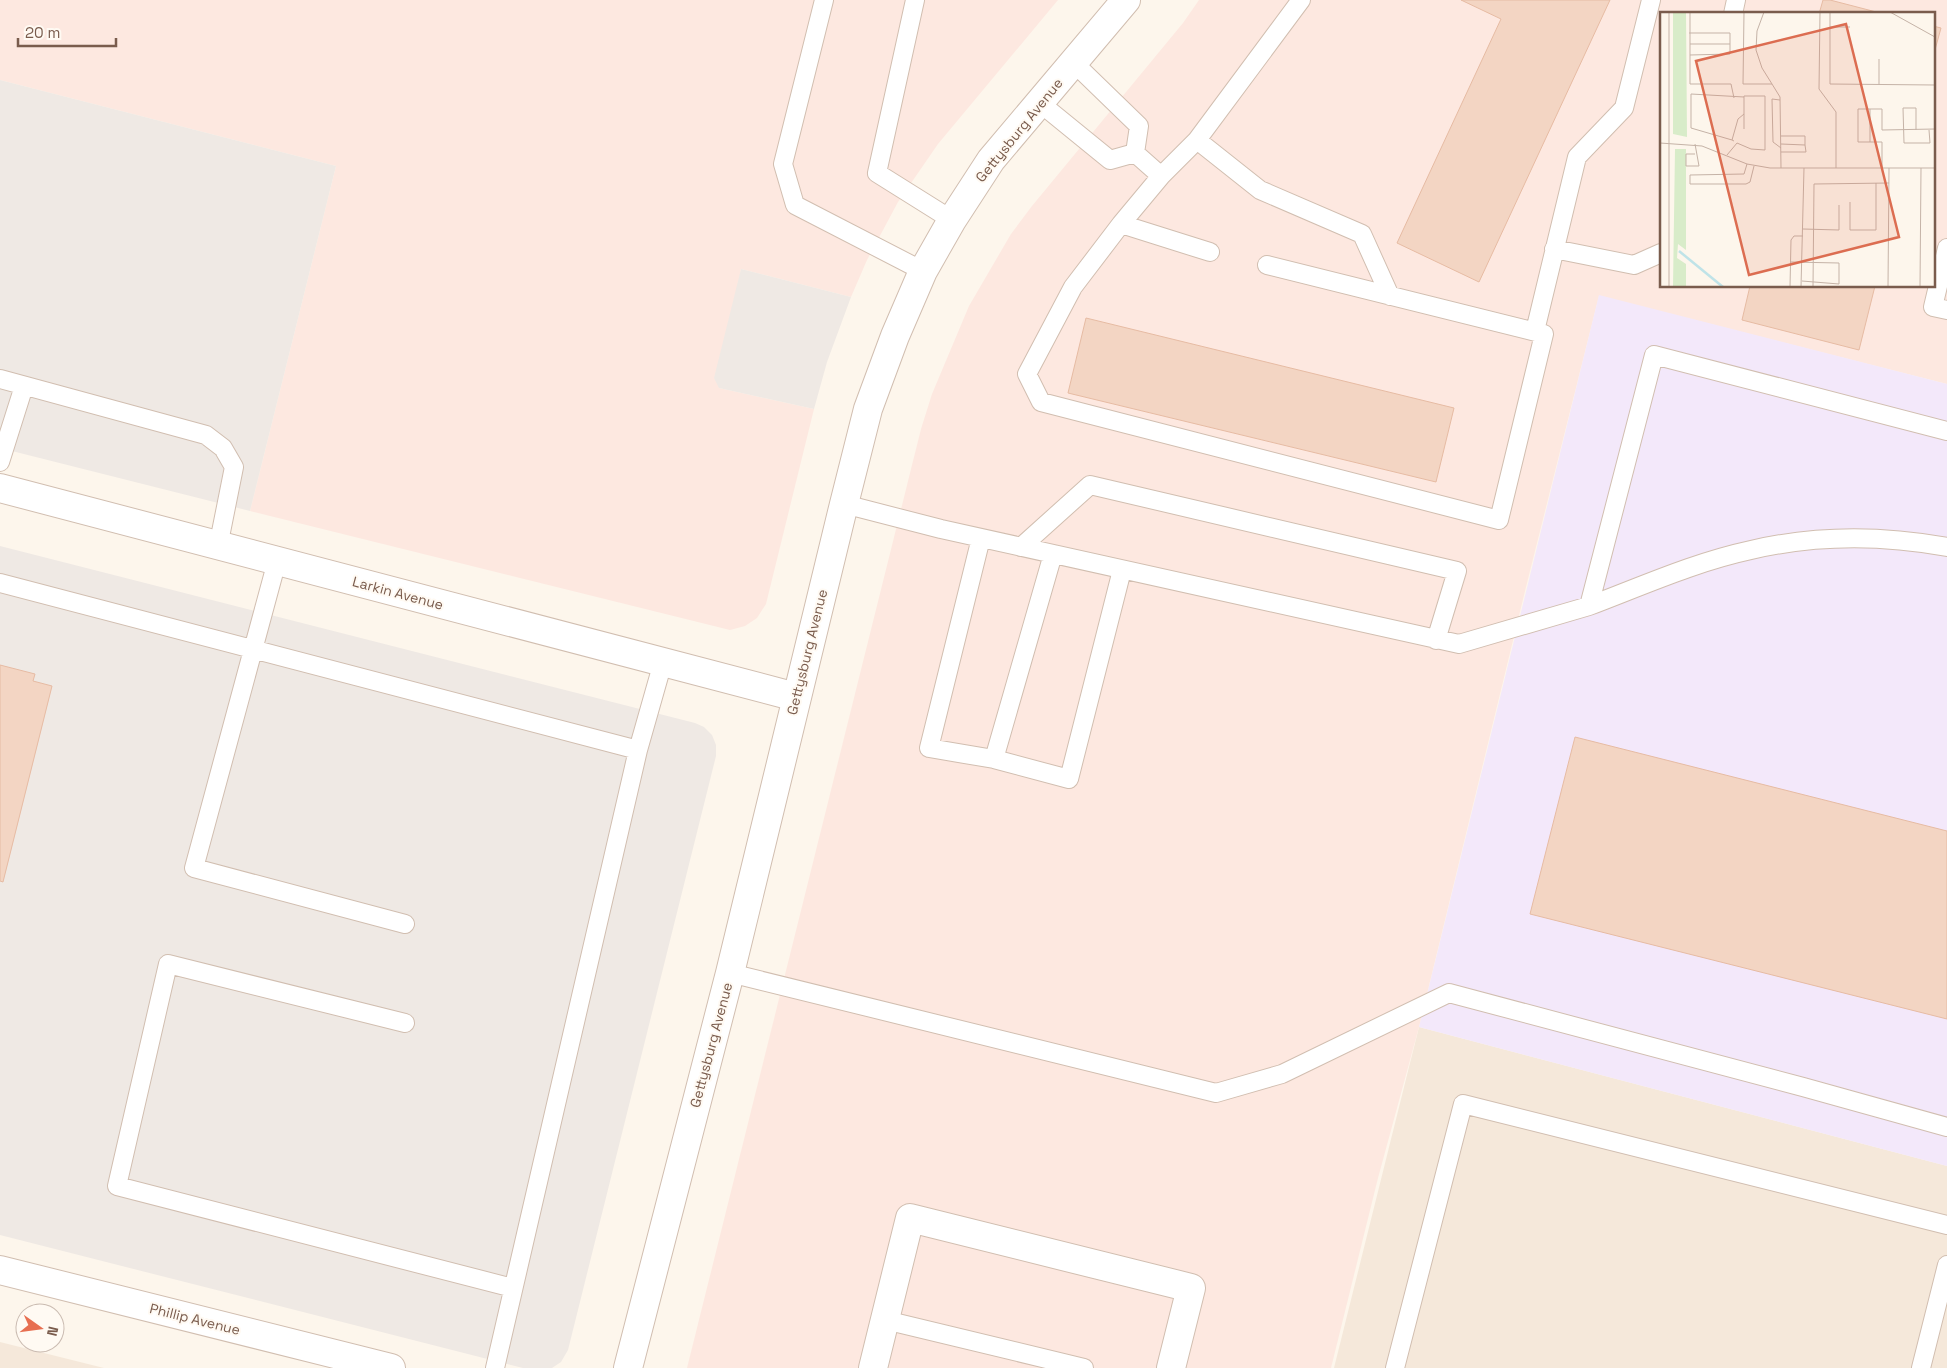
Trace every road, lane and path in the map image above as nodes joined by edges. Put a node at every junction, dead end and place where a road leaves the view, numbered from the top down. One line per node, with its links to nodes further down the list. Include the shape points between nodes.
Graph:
1 (824, 0): 18 (lane, via 783,164 795,205)
2 (916, 0): 11 (lane, via 877,173)
3 (1126, 0): 6 (street, Gettysburg Avenue)
4 (1301, 0): 8 (lane)
5 (1652, 0): 13 (lane, via 1624,108 1577,157)
6 (1074, 63): 7 (street, Gettysburg Avenue); 9 (lane, via 1139,126)
7 (1040, 103): 9 (lane, via 1110,160); 11 (street, Gettysburg Avenue, via 991,160)
8 (1197, 140): 10 (lane); 19 (lane, via 1260,190 1362,234)
9 (1135, 153): 10 (lane)
10 (1161, 176): 12 (lane)
11 (952, 220): 18 (street, Gettysburg Avenue)
12 (1121, 224): 15 (lane); 21 (lane, via 1073,287 1027,374 1041,402 1499,520 1544,334)
13 (1554, 248): 16 (lane, via 1634,265); 21 (lane)
14 (1947, 248): 20 (lane, via 1933,307)
15 (1210, 252)
16 (1660, 253)
17 (1267, 266): 19 (lane)
18 (923, 271): 27 (street, Gettysburg Avenue, via 868,410)
19 (1390, 296): 21 (lane)
20 (1947, 310)
21 (1536, 332)
22 (0, 379): 23 (lane)
23 (24, 386): 25 (lane); 29 (lane, via 206,435 223,448 234,467)
24 (1947, 431): 36 (lane, via 1654,355)
25 (0, 462)
26 (0, 488): 29 (street, Larkin Avenue)
27 (844, 504): 28 (lane); 40 (street, Gettysburg Avenue)
28 (981, 538): 30 (lane); 42 (lane, via 929,748)
29 (218, 547): 33 (street, Larkin Avenue)
30 (1021, 547): 32 (lane); 37 (lane, via 1090,485 1457,570)
31 (1947, 547): 36 (lane, via 1912,540 1866,538 1799,541 1750,550 1688,568)
32 (1053, 554): 34 (lane); 42 (lane)
33 (277, 561): 38 (lane); 39 (street, Larkin Avenue)
34 (1122, 570): 37 (lane); 42 (lane, via 1069,780)
35 (0, 583): 38 (lane)
36 (1589, 606): 37 (lane, via 1459,644)
37 (1436, 640)
38 (254, 650): 41 (lane); 43 (lane, via 194,868)
39 (663, 662): 40 (street, Larkin Avenue); 41 (lane)
40 (796, 697): 44 (street, Gettysburg Avenue)
41 (638, 750): 50 (lane)
42 (994, 759)
43 (405, 924)
44 (730, 973): 46 (lane, via 1216,1093 1282,1074 1449,993); 52 (street, Gettysburg Avenue)
45 (405, 1023): 50 (lane, via 168,964 117,1186)
46 (1947, 1127)
47 (1947, 1225): 58 (lane, via 1463,1104)
48 (1947, 1265): 59 (lane)
49 (0, 1270): 53 (street, Phillip Avenue)
50 (514, 1288): 54 (lane)
51 (885, 1320): 55 (street); 56 (lane); 57 (street, via 910,1218 1191,1288)
52 (631, 1367)
53 (390, 1368)
54 (495, 1368)
55 (872, 1368)
56 (1084, 1368)
57 (1171, 1368)
58 (1396, 1368)
59 (1921, 1368)

